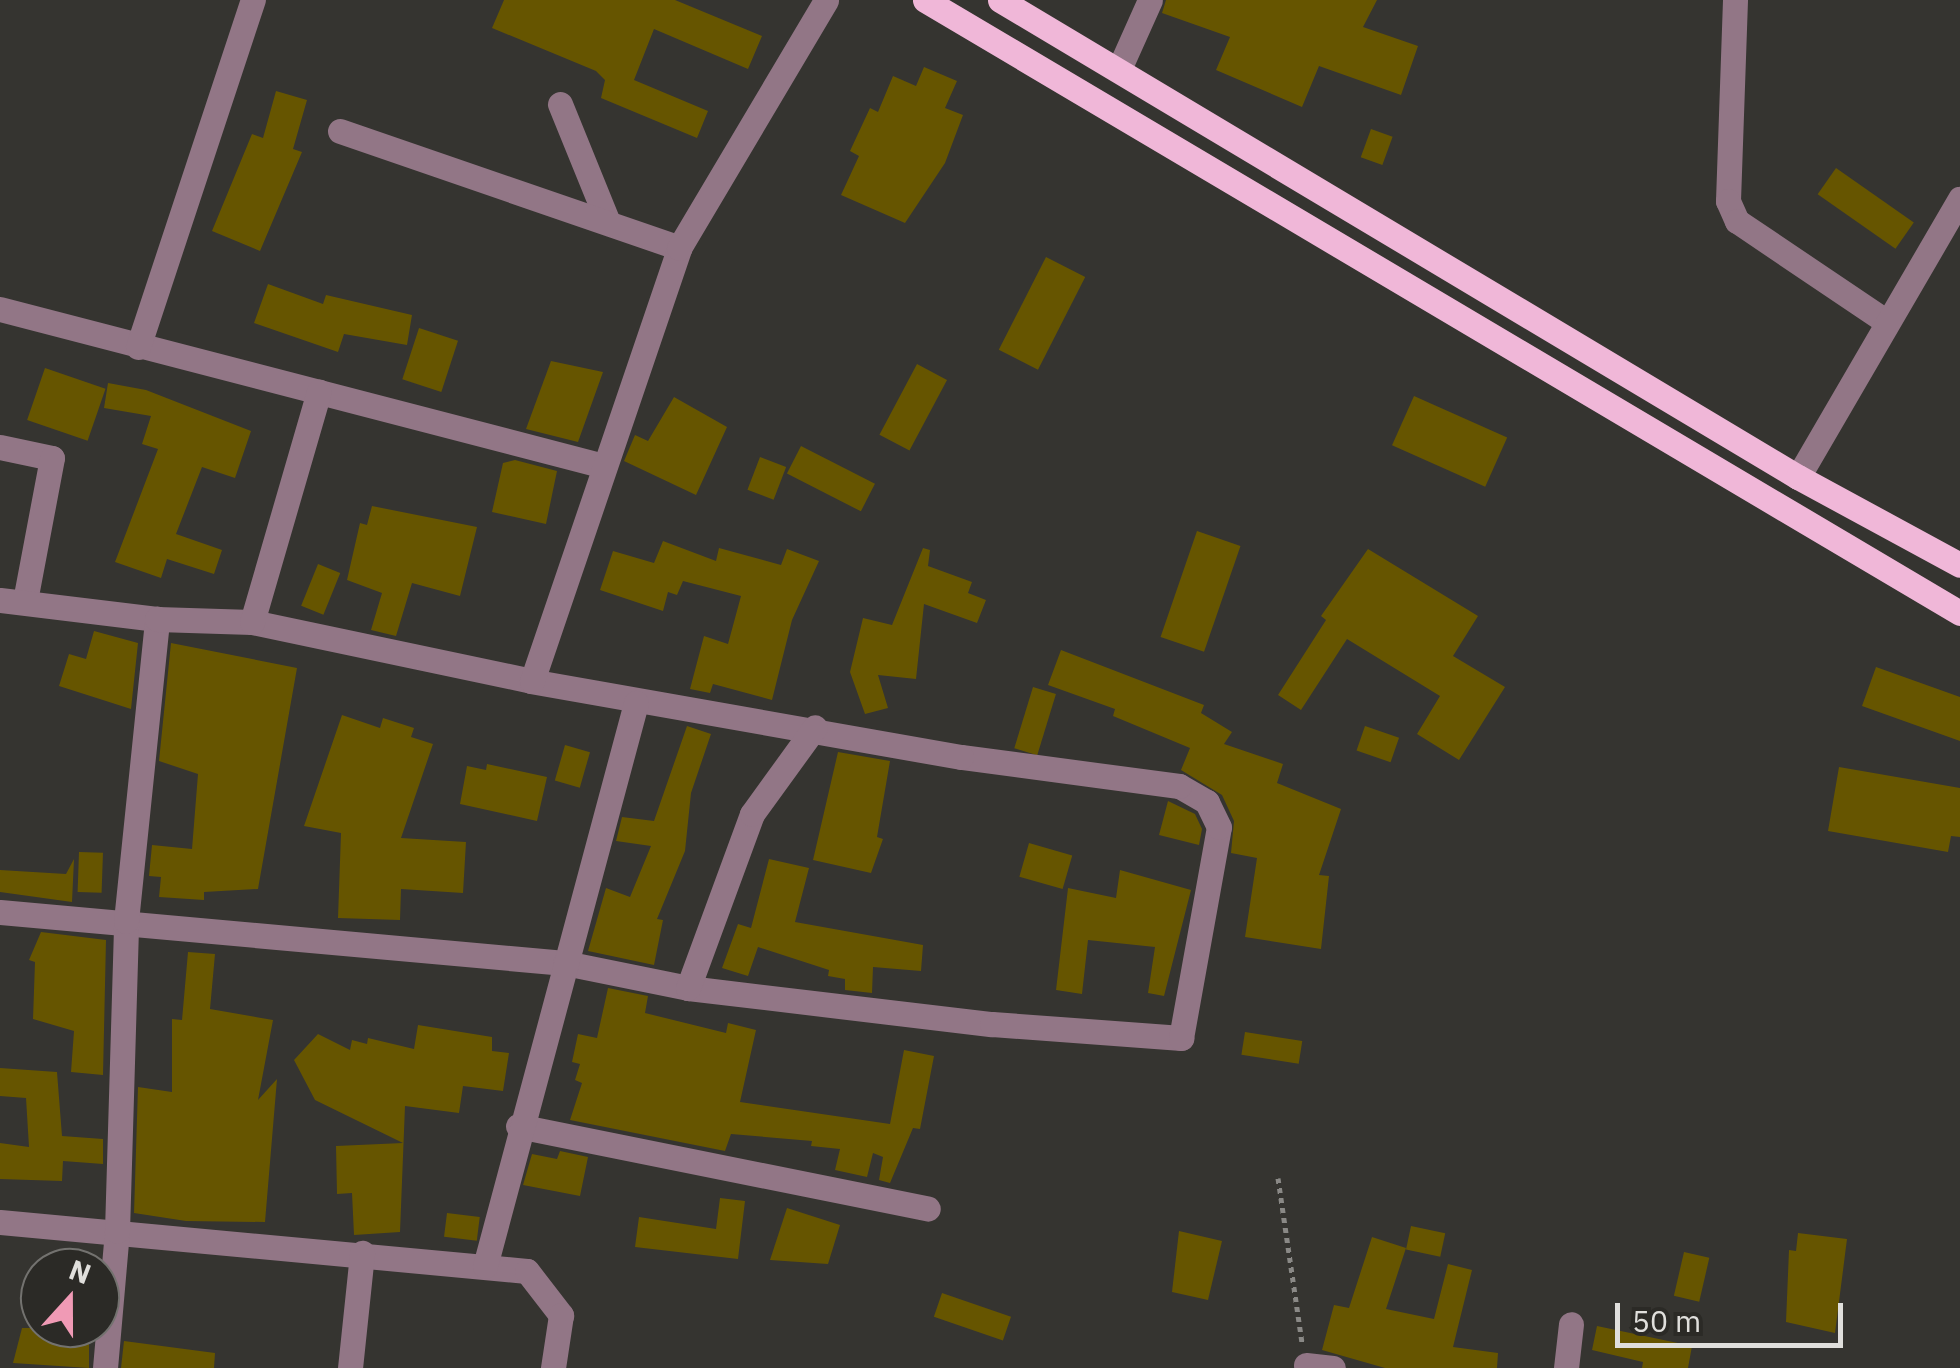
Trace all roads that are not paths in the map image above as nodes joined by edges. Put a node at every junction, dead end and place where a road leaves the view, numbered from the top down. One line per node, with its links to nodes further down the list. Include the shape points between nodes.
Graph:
1 (253, 0): 15 (street)
2 (826, 0): 12 (street)
3 (925, 0): 22 (main road)
4 (1000, 0): 7 (main road)
5 (1150, 0): 7 (street)
6 (1735, 0): 14 (street, via 1728,201 1737,222)
7 (1120, 67): 19 (main road)
8 (560, 104): 11 (street)
9 (340, 132): 11 (street)
10 (1960, 199): 14 (street)
11 (608, 222): 12 (street)
12 (679, 248): 18 (street)
13 (0, 309): 15 (street)
14 (1886, 322): 19 (street)
15 (138, 347): 16 (street)
16 (319, 392): 18 (street); 24 (street)
17 (0, 447): 21 (street, via 52,458)
18 (604, 466): 25 (street)
19 (1798, 477): 20 (main road)
20 (1960, 565)
21 (12, 600): 23 (street)
22 (1960, 613)
23 (157, 618): 24 (street); 29 (street)
24 (252, 622): 25 (street)
25 (532, 681): 26 (street)
26 (636, 702): 27 (street); 30 (street)
27 (815, 728): 31 (street, via 752,814); 31 (street, via 962,757 1179,786 1208,802 1219,828 1181,1038)
28 (0, 912): 29 (street)
29 (126, 921): 30 (street); 35 (street)
30 (565, 963): 31 (street); 32 (street)
31 (688, 988)
32 (518, 1126): 33 (street); 37 (street)
33 (928, 1209)
34 (0, 1222): 35 (street)
35 (117, 1231): 36 (street); 40 (street)
36 (362, 1253): 37 (street); 41 (street)
37 (485, 1266): 42 (street, via 527,1272 561,1314)
38 (1571, 1324): 44 (street)
39 (1306, 1365): 43 (street)
40 (106, 1368)
41 (350, 1368)
42 (553, 1368)
43 (1333, 1368)
44 (1566, 1368)

